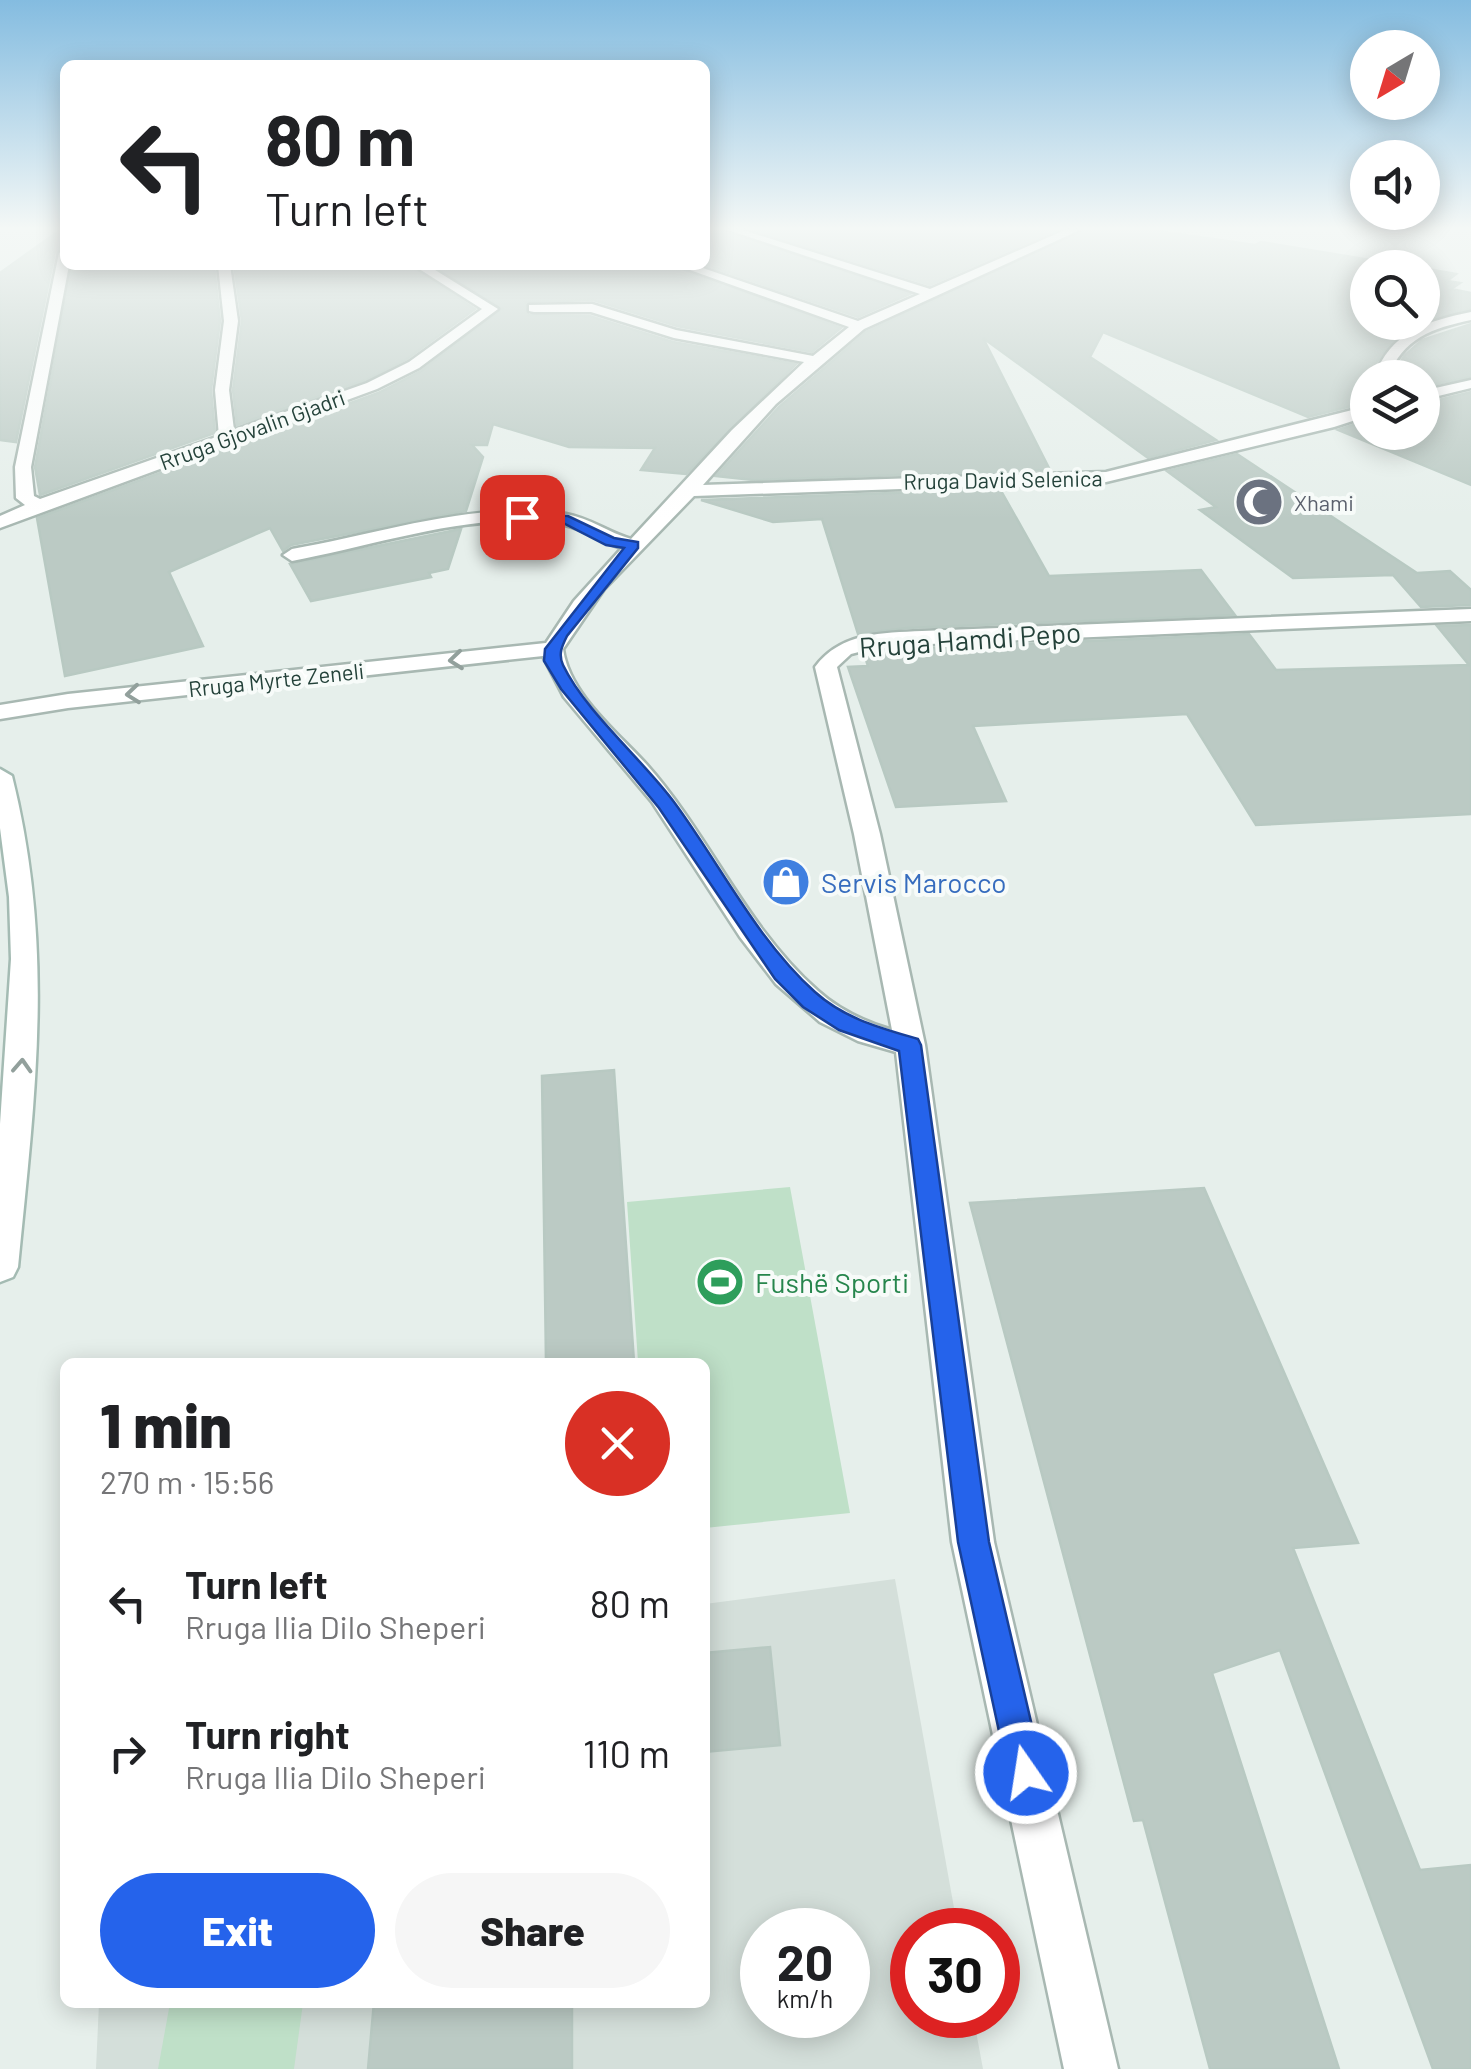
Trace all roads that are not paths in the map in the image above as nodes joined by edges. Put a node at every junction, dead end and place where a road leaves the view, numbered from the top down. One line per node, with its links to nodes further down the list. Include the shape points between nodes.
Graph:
1 (859, 326): 8 (street)
2 (51, 327): 14 (street, via 23,467 25,498)
3 (231, 327): 12 (street, via 222,390)
4 (468, 327): 12 (street, Rruga Gjovalin Gjadri, via 386,379)
5 (651, 327): 8 (street)
6 (1431, 327): 7 (street, via 1411,332)
7 (1388, 360)
8 (819, 362): 13 (street, via 742,429)
9 (1471, 384): 10 (street)
10 (1440, 392)
11 (1350, 417): 13 (street, Rruga David Selenica, via 1106,477)
12 (227, 438): 14 (street, Rruga Gjovalin Gjadri)
13 (690, 491): 16 (street)
14 (38, 506): 15 (street, Rruga Gjovalin Gjadri)
15 (0, 523)
16 (634, 545): 17 (street, via 611,542 568,520 498,518); 19 (street)
17 (292, 555)
18 (1471, 615): 22 (street, Rruga Hamdi Pepo, via 922,637 856,644 834,654 826,666)
19 (552, 649): 20 (street, Rruga Myrte Zeneli, one-way to 20); 22 (street, via 567,685 666,804 783,974 846,1024)
20 (0, 712)
21 (0, 776): 23 (street, one-way to 21, via 26,982 20,882)
22 (910, 1045): 24 (street, Rruga Hamdi Pepo, via 974,1542)
23 (0, 1268)
24 (1091, 2069)

